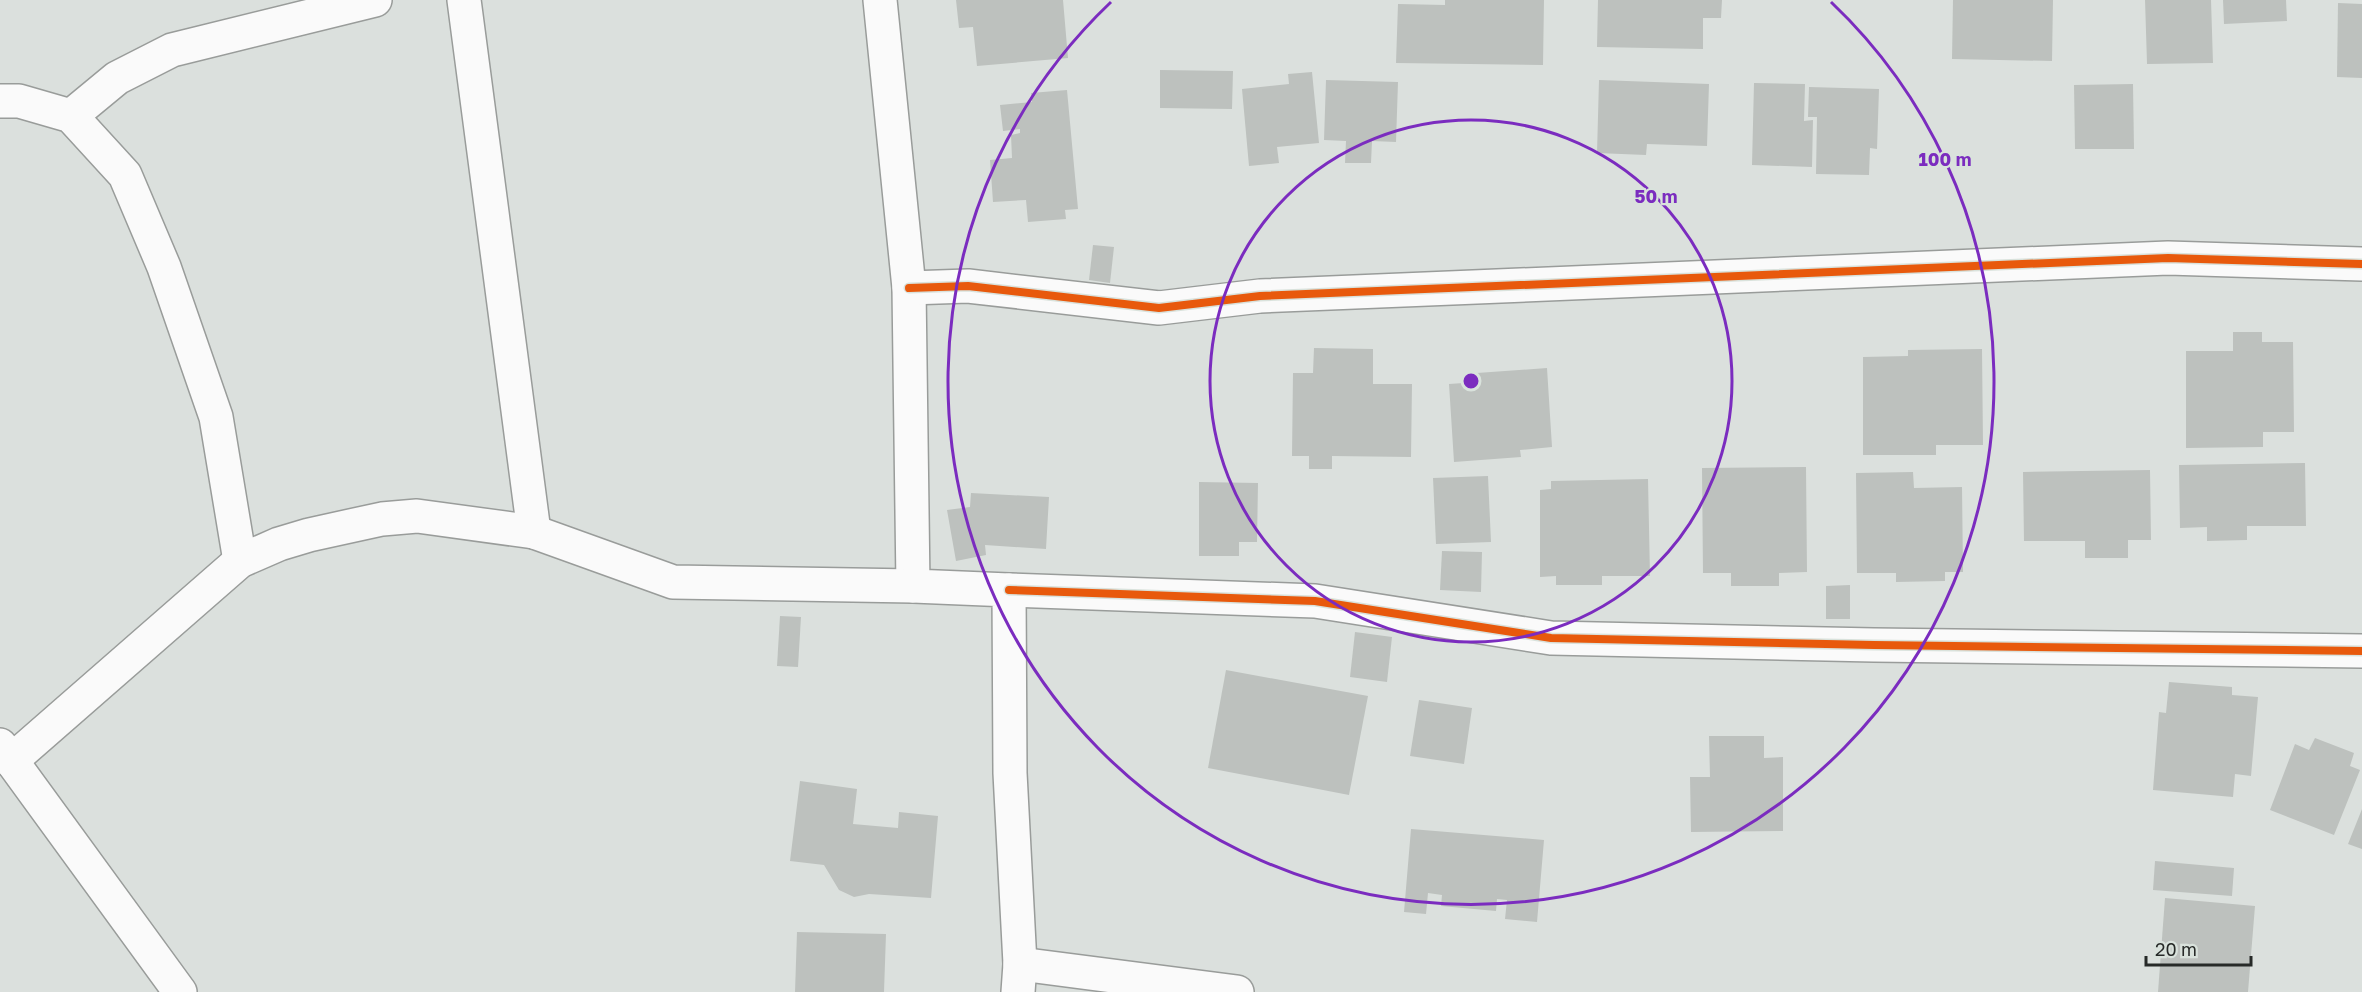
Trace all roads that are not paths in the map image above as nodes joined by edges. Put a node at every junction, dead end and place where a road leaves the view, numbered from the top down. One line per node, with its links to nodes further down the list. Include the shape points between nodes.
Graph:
1 (375, 0): 5 (street, via 172,50 117,78)
2 (464, 0): 8 (street)
3 (880, 0): 7 (street)
4 (0, 101): 5 (street, via 19,101)
5 (71, 116): 9 (street, via 125,175 164,267 216,417)
6 (2362, 264): 7 (street, via 2168,258 1260,296 1159,308 968,286)
7 (909, 288): 10 (street)
8 (534, 532): 9 (street, via 417,516 382,519 309,535); 10 (street, via 673,582)
9 (240, 561): 13 (street)
10 (913, 586): 11 (street)
11 (1009, 590): 12 (street, via 1315,601 1551,638); 14 (street, via 1010,773)
12 (2362, 651)
13 (6, 753): 15 (street)
14 (1019, 978): 16 (street)
15 (180, 992)
16 (1236, 992)

